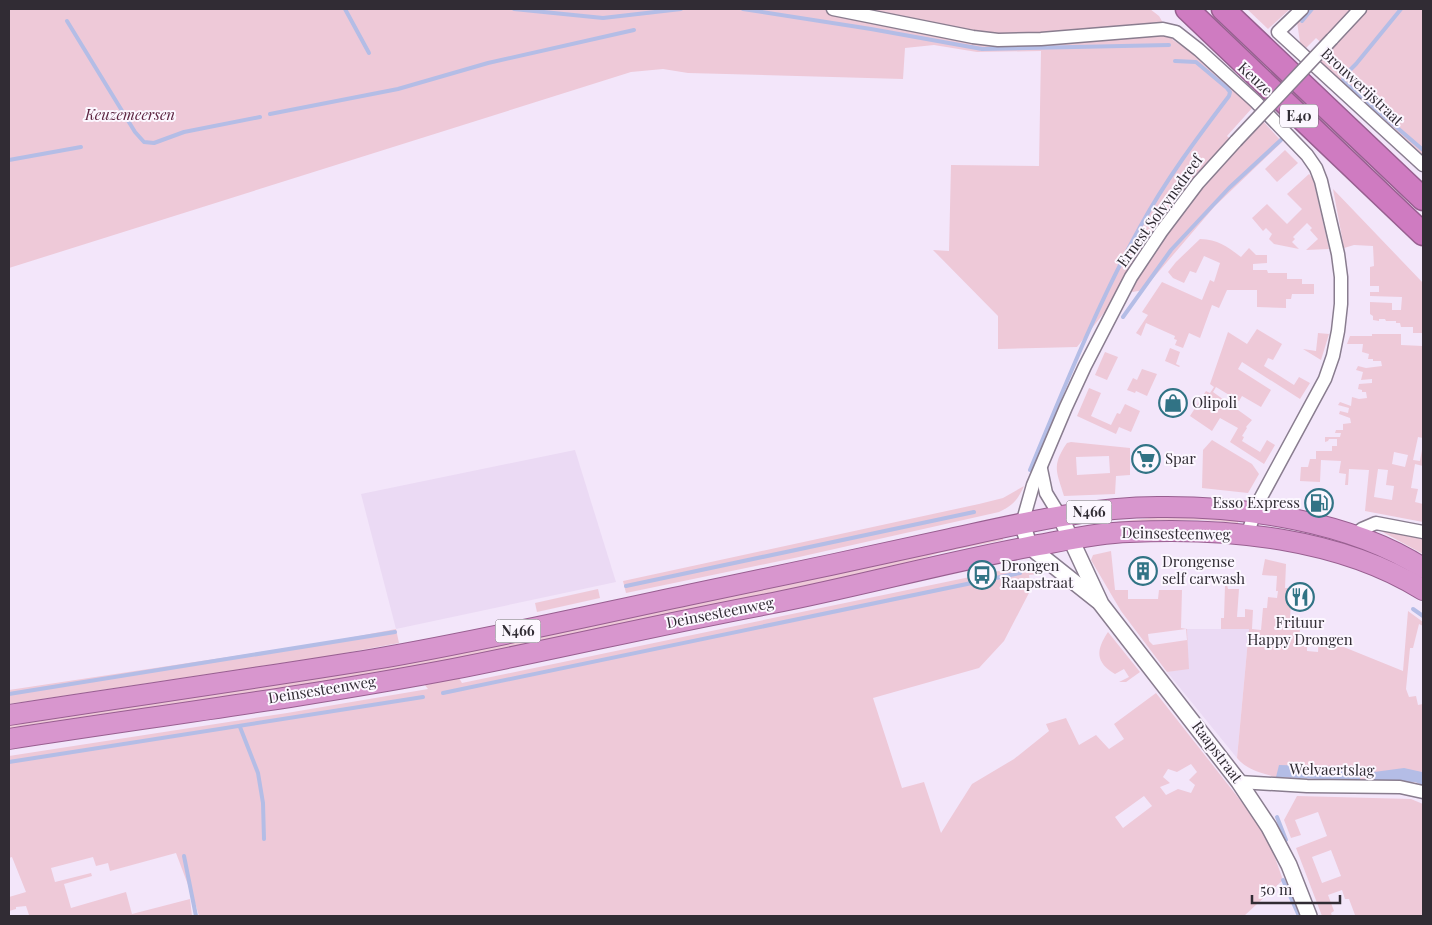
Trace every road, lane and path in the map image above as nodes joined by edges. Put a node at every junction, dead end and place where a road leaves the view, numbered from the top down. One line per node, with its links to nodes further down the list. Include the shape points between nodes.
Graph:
1 (833, 9): 10 (street, Keuze, via 998,40 1162,29 1176,32 1256,102 1307,154 1321,181 1338,254 1341,295 1338,331 1325,379)
2 (1186, 9): 8 (highway, E40)
3 (1223, 9): 7 (highway, E40)
4 (1302, 9): 6 (street, Brouwerijstraat, via 1278,32)
5 (1360, 9): 9 (street, Ernest Solvynsdreef, bridge, via 1198,183 1161,232 1132,277 1085,366)
6 (1423, 165)
7 (1423, 198)
8 (1423, 234)
9 (1041, 469): 11 (street, via 1046,493); 12 (street, Ernest Solvynsdreef)
10 (1255, 514): 11 (highway, Deinsesteenweg / N466, via 1156,507); 14 (highway, Deinsesteenweg / N466, via 1315,524); 15 (street, Keuze)
11 (1060, 516): 12 (highway, Deinsesteenweg / N466); 16 (street, Raapstraat)
12 (1022, 524): 17 (street); 22 (highway, Deinsesteenweg / N466, via 421,650)
13 (1423, 532): 14 (street, via 1376,523)
14 (1354, 535): 18 (highway); 19 (highway, Deinsesteenweg / N466, via 1392,550)
15 (1247, 536): 16 (highway, Deinsesteenweg / N466, via 1142,531); 18 (highway, Deinsesteenweg / N466, via 1304,544)
16 (1070, 539): 17 (highway, Deinsesteenweg / N466); 21 (street, Raapstraat)
17 (1030, 547): 21 (street, Raapstraat); 23 (highway, Deinsesteenweg / N466, via 453,669)
18 (1348, 555): 20 (highway, Deinsesteenweg / N466, via 1390,571)
19 (1423, 568)
20 (1423, 590)
21 (1101, 604): 24 (street, Raapstraat)
22 (9, 715)
23 (9, 739)
24 (1240, 782): 25 (street, Welvaertslag, via 1400,787); 26 (street, Raapstraat, via 1289,865)
25 (1423, 792)
26 (1309, 916)

